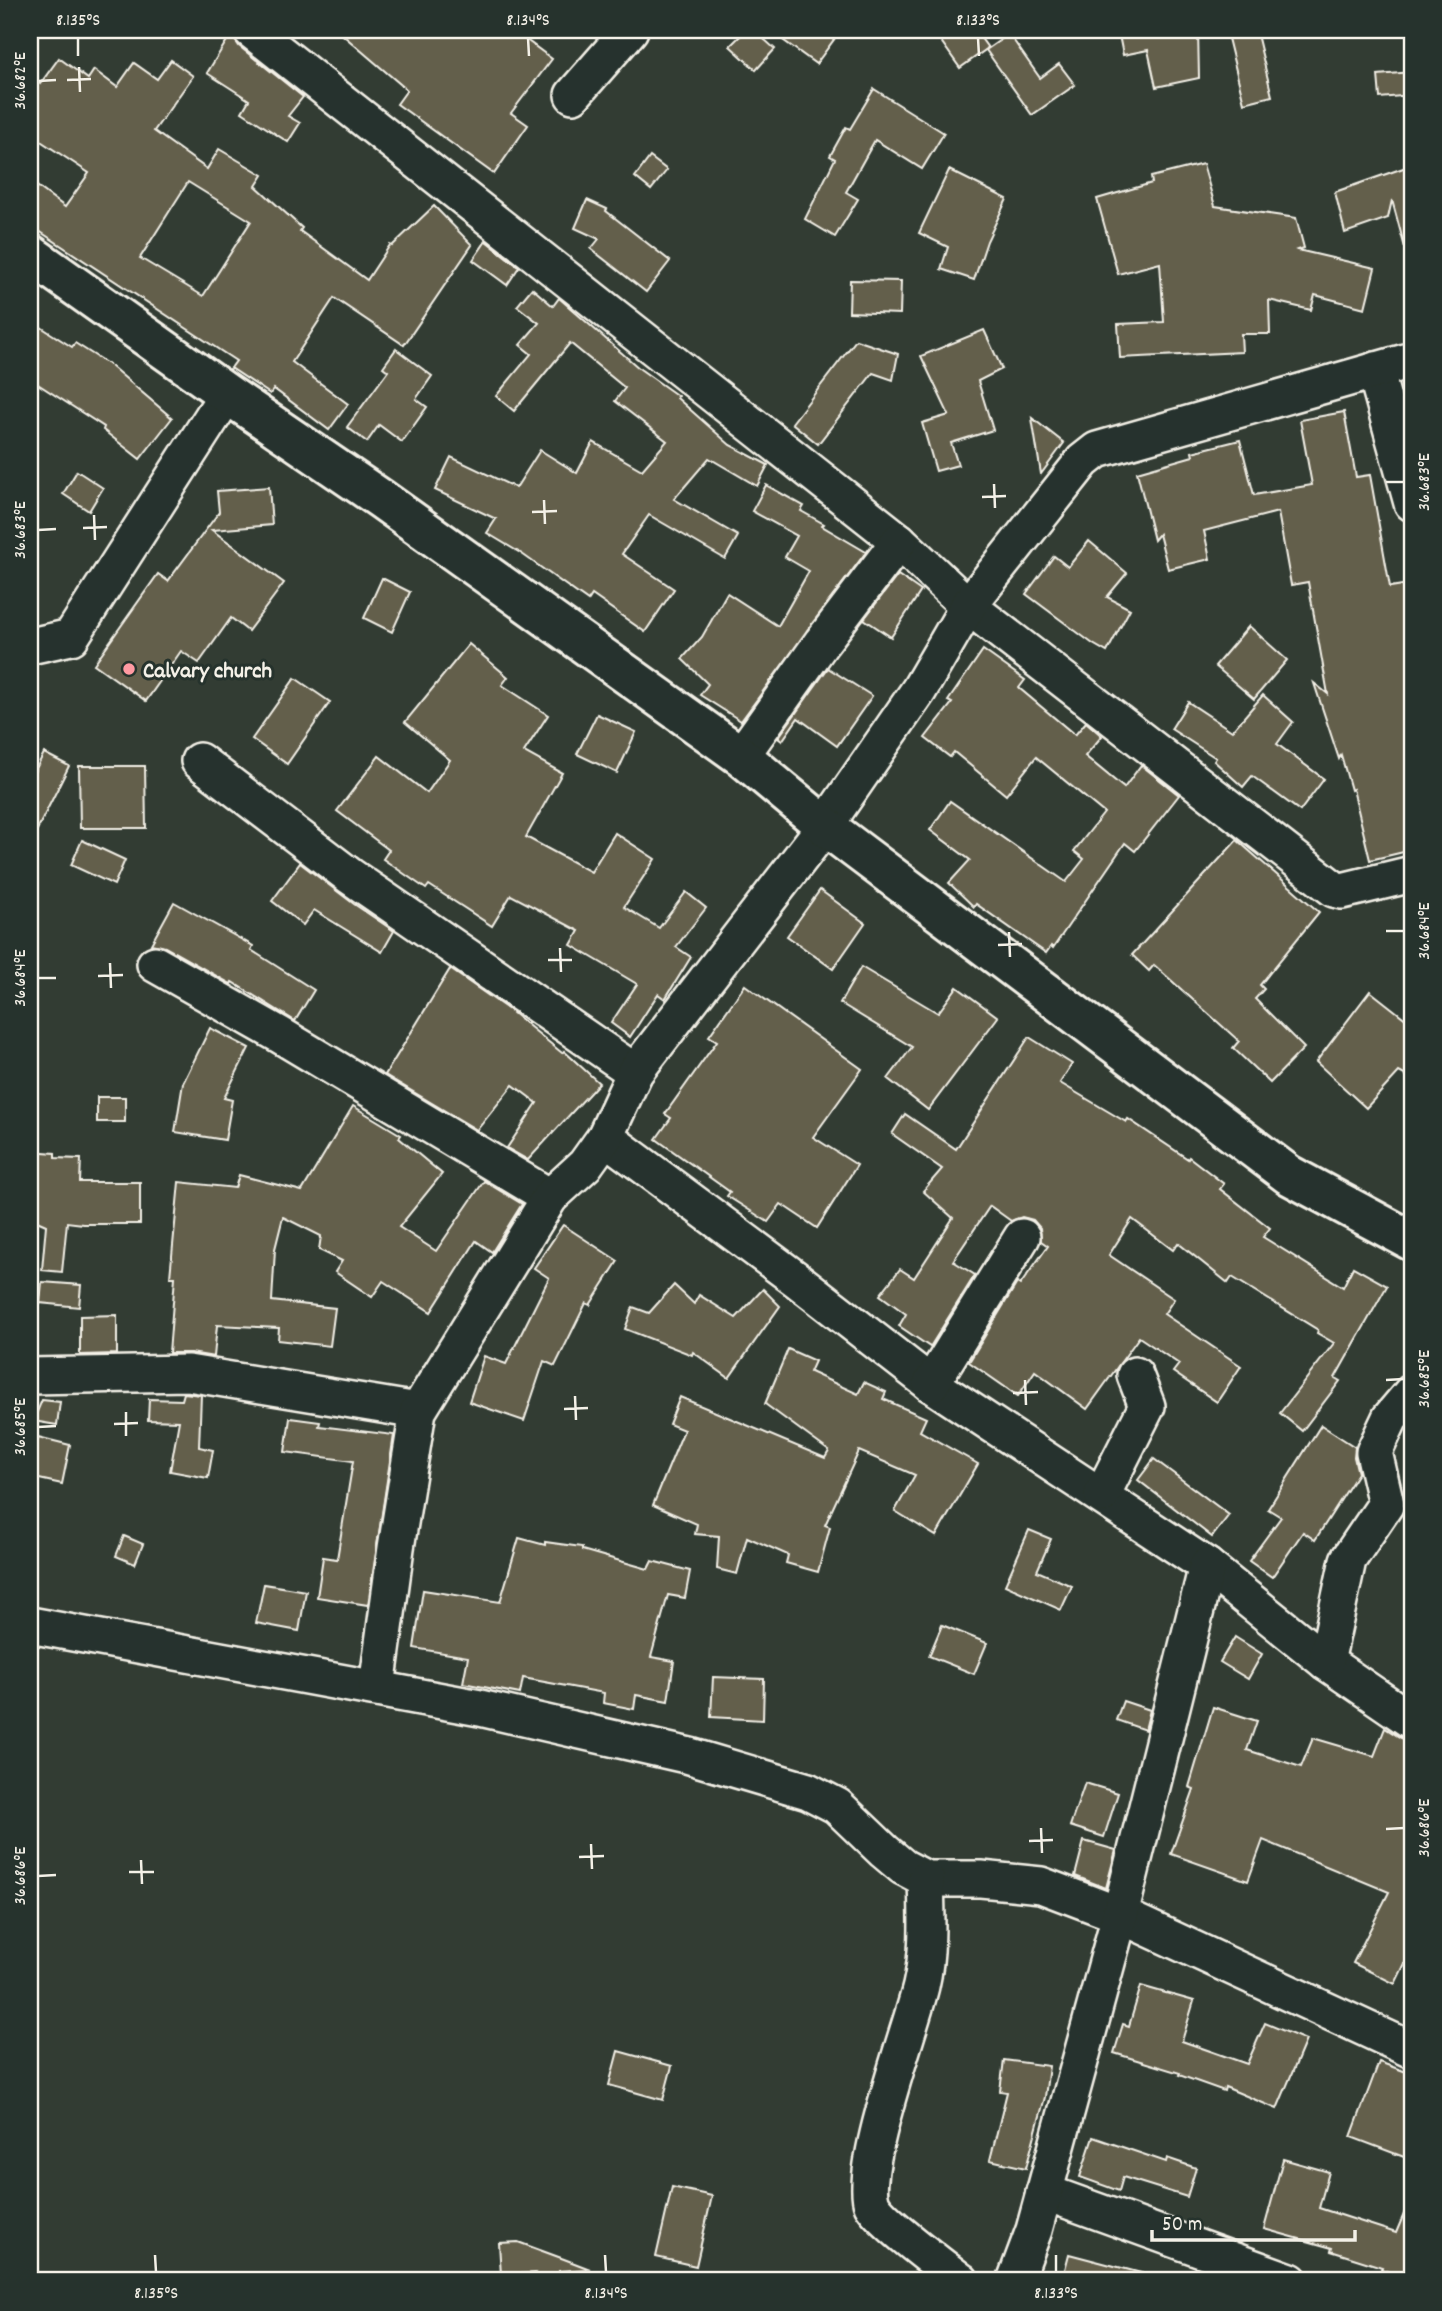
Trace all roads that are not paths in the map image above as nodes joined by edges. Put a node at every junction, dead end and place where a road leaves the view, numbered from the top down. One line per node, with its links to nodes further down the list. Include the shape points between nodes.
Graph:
1 (630, 30): 3 (street)
2 (265, 35): 9 (street)
3 (573, 95)
4 (30, 254): 7 (main road)
5 (1412, 360): 6 (street)
6 (1375, 370): 8 (street); 10 (street, via 1097,450 1083,461)
7 (226, 394): 11 (street, via 71,637); 12 (main road, via 382,499)
8 (1412, 503)
9 (900, 541): 10 (street); 12 (street)
10 (968, 606): 14 (street, via 919,690); 15 (street, via 1334,889)
11 (30, 646)
12 (741, 756): 14 (main road)
13 (199, 761): 17 (street, via 350,876)
14 (825, 827): 17 (street); 21 (main road, via 1289,1175)
15 (1412, 874)
16 (155, 964): 19 (street)
17 (635, 1072): 18 (street)
18 (605, 1138): 19 (street, via 585,1165); 24 (street)
19 (550, 1197): 26 (street)
20 (1022, 1237): 24 (street)
21 (1412, 1241)
22 (1135, 1375): 27 (street, via 1147,1406)
23 (30, 1376): 26 (street, via 188,1373)
24 (931, 1384): 27 (street)
25 (1412, 1392): 30 (street, via 1390,1418 1374,1452 1386,1504 1348,1560)
26 (418, 1411): 31 (street)
27 (1102, 1495): 28 (street)
28 (1207, 1566): 30 (street); 34 (street)
29 (30, 1625): 31 (street)
30 (1326, 1662): 32 (street)
31 (377, 1688): 33 (street, via 595,1733 808,1791 837,1807 903,1867)
32 (1412, 1721)
33 (926, 1879): 34 (street, via 1041,1885); 37 (street, via 921,1983 878,2132 869,2189 875,2208)
34 (1120, 1916): 35 (street); 36 (street)
35 (1412, 2050)
36 (1044, 2192): 38 (street); 39 (street)
37 (961, 2281)
38 (1015, 2281)
39 (1290, 2281)

